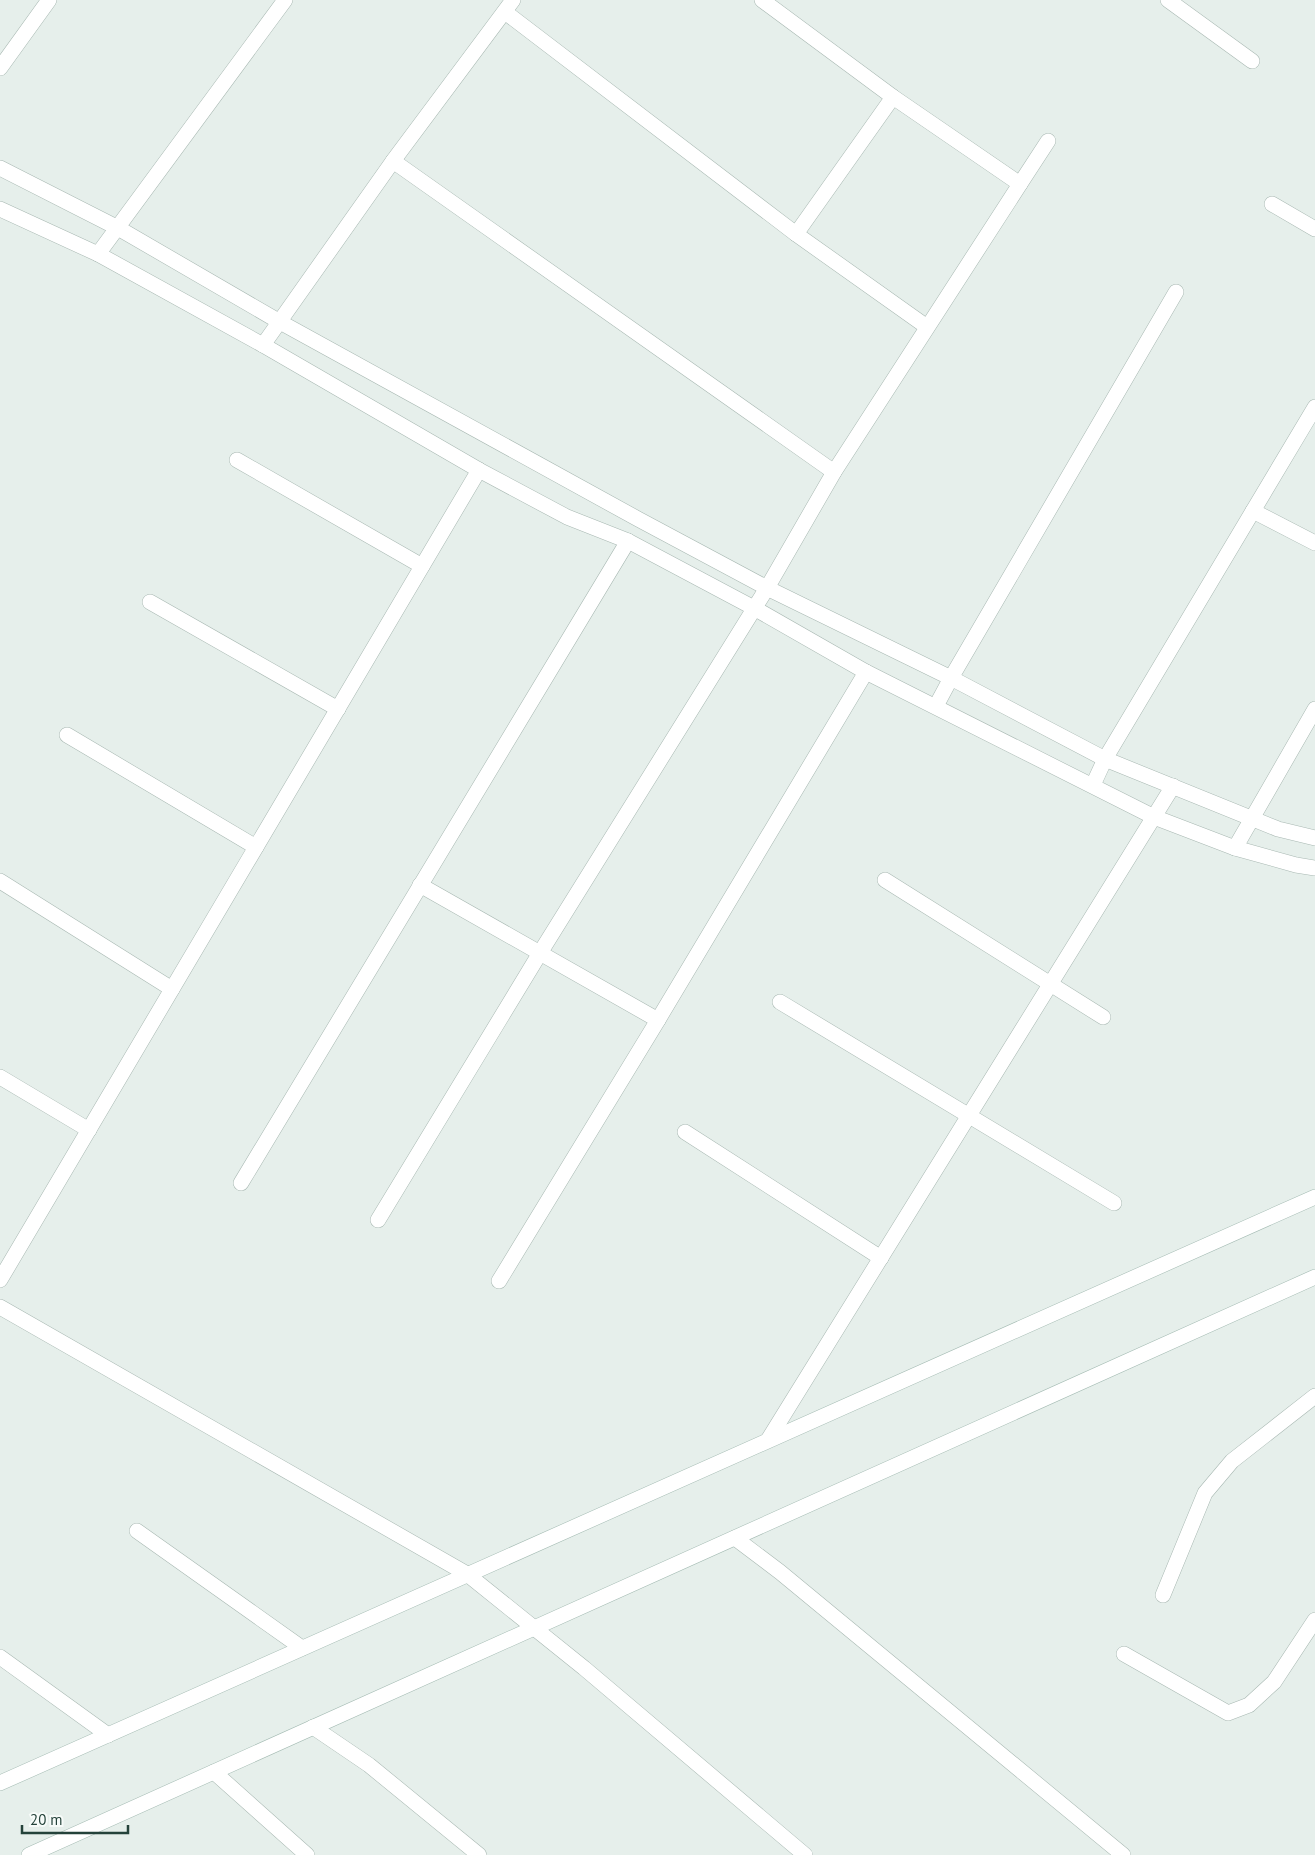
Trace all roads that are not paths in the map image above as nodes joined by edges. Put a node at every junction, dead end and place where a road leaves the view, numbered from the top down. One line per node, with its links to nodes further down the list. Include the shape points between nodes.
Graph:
1 (49, 0): 7 (street)
2 (285, 0): 15 (street)
3 (762, 0): 8 (street)
4 (1168, 0): 6 (street)
5 (509, 6): 10 (street); 17 (street)
6 (1252, 61)
7 (0, 68)
8 (893, 97): 12 (street); 17 (street)
9 (1048, 141): 12 (street)
10 (393, 161): 20 (street); 26 (street)
11 (0, 168): 15 (street)
12 (1020, 184): 21 (street)
13 (1272, 204): 16 (street)
14 (0, 209): 18 (street)
15 (118, 228): 18 (street); 20 (street)
16 (1315, 229)
17 (796, 234): 21 (street)
18 (98, 254): 22 (street)
19 (1176, 292): 35 (street)
20 (280, 322): 22 (street); 31 (street)
21 (927, 327): 26 (street)
22 (264, 345): 25 (street)
23 (1315, 406): 27 (street)
24 (237, 460): 30 (street)
25 (479, 470): 28 (street, via 567,517); 30 (street)
26 (834, 472): 31 (street)
27 (1253, 511): 29 (street); 40 (street)
28 (628, 540): 33 (street); 51 (street)
29 (1315, 543)
30 (422, 566): 38 (street)
31 (767, 588): 33 (street); 35 (street)
32 (150, 602): 38 (street)
33 (754, 608): 34 (street); 52 (street)
34 (866, 672): 36 (street); 57 (street)
35 (951, 678): 36 (street); 40 (street)
36 (936, 706): 41 (street)
37 (1315, 708): 44 (street)
38 (338, 709): 46 (street)
39 (67, 735): 46 (street)
40 (1106, 759): 41 (street); 42 (street)
41 (1093, 786): 43 (street)
42 (1173, 786): 43 (street); 44 (street)
43 (1154, 816): 47 (street); 53 (street)
44 (1252, 818): 45 (street, via 1278,829); 47 (street)
45 (1315, 838)
46 (256, 847): 54 (street)
47 (1235, 848): 48 (street)
48 (1315, 868)
49 (885, 880): 53 (street)
50 (0, 881): 54 (street)
51 (420, 885): 52 (street); 62 (street)
52 (540, 953): 57 (street); 65 (street)
53 (1050, 984): 56 (street); 59 (street)
54 (172, 989): 60 (street)
55 (780, 1002): 59 (street)
56 (1103, 1017)
57 (658, 1020): 69 (street)
58 (0, 1077): 60 (street)
59 (969, 1116): 64 (street); 66 (street)
60 (89, 1130): 68 (street)
61 (685, 1132): 66 (street)
62 (241, 1183)
63 (1315, 1197): 72 (street)
64 (1114, 1203)
65 (378, 1220)
66 (881, 1258): 72 (street)
67 (1315, 1277): 74 (street)
68 (0, 1280)
69 (499, 1281)
70 (0, 1307): 75 (street)
71 (1315, 1396): 76 (street, via 1232,1460 1205,1493)
72 (768, 1440): 75 (street)
73 (137, 1532): 79 (street)
74 (735, 1538): 78 (street); 90 (street)
75 (467, 1574): 78 (street); 79 (street)
76 (1164, 1594)
77 (1315, 1620): 80 (street, via 1274,1682 1248,1705 1228,1713)
78 (532, 1629): 82 (street); 89 (street, via 584,1668)
79 (302, 1648): 83 (street)
80 (1124, 1654)
81 (0, 1657): 83 (street)
82 (313, 1728): 84 (street); 88 (street, via 369,1764)
83 (108, 1735): 85 (street)
84 (214, 1772): 86 (street); 87 (street)
85 (0, 1783)
86 (28, 1855)
87 (307, 1855)
88 (479, 1855)
89 (805, 1855)
90 (1123, 1855)

